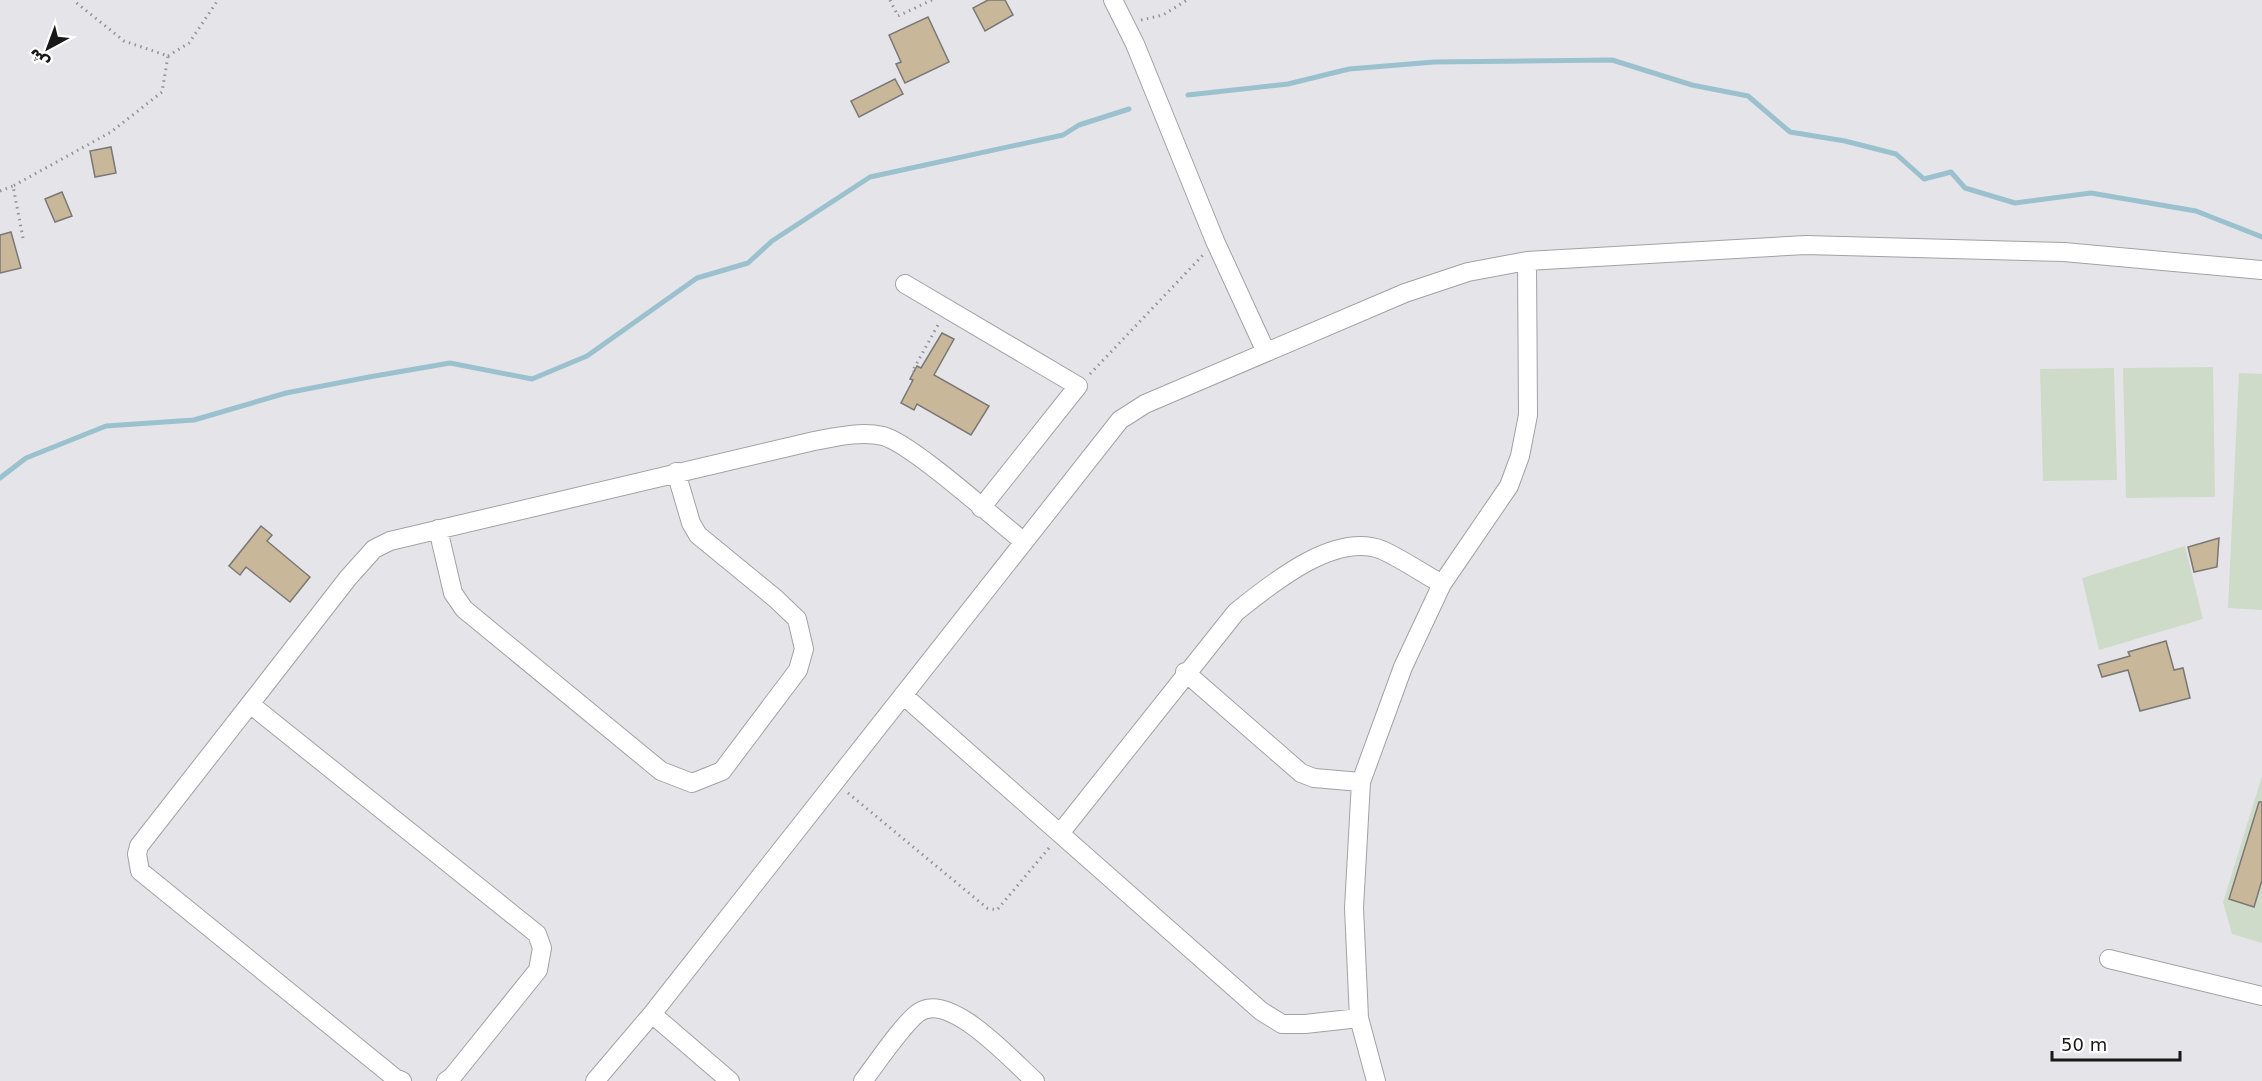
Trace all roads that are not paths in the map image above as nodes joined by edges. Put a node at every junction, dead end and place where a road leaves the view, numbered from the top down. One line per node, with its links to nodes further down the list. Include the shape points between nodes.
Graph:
1 (1113, 0): 5 (street)
2 (1527, 261): 3 (street, via 1806,245 2064,252); 5 (street, via 1468,273 1405,293); 10 (street, via 1528,415 1520,456 1504,494)
3 (2262, 270)
4 (905, 284): 7 (street, via 1078,386)
5 (1266, 352): 9 (street, via 1145,404 1120,420)
6 (676, 472): 7 (street, via 860,433 885,436); 8 (street); 8 (street, via 698,535 797,619 804,649 798,670 722,771 692,783 661,771 464,609 453,593)
7 (981, 508): 9 (street)
8 (438, 529): 13 (street, via 374,549)
9 (1023, 541): 12 (street)
10 (1442, 584): 11 (street, via 1380,550 1352,545 1326,553 1264,590 1236,612); 14 (street, via 1403,667)
11 (1185, 672): 14 (street, via 1301,773 1314,778); 15 (street)
12 (903, 695): 15 (street); 18 (street)
13 (250, 704): 20 (street, via 139,846 140,871); 21 (street, via 537,934 542,948 538,970)
14 (1361, 782): 19 (street, via 1354,908)
15 (1061, 832): 19 (street, via 1261,1011 1282,1024)
16 (2109, 959): 17 (street)
17 (2262, 996)
18 (652, 1014): 22 (street); 23 (street)
19 (1359, 1018): 26 (street)
20 (402, 1081)
21 (446, 1081)
22 (595, 1081)
23 (730, 1081)
24 (863, 1081): 25 (street, via 919,1012 939,1007 961,1015)
25 (1035, 1081)
26 (1376, 1081)

